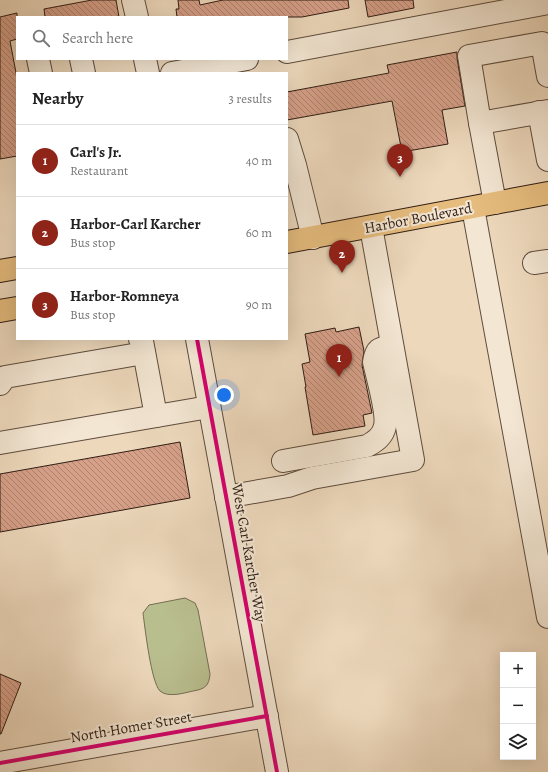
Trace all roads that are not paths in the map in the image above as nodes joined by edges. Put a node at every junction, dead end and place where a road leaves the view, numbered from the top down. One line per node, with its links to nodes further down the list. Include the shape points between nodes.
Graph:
1 (133, 0): 3 (street)
2 (548, 3): 4 (street)
3 (137, 16)
4 (288, 52)
5 (38, 60): 9 (street)
6 (81, 60): 10 (street)
7 (145, 60): 11 (street)
8 (242, 60): 12 (street)
9 (41, 72)
10 (84, 72)
11 (148, 72)
12 (177, 72)
13 (548, 76): 15 (street, via 542,43 469,56)
14 (544, 112): 15 (street); 17 (street)
15 (480, 124): 19 (street)
16 (288, 142): 22 (street)
17 (548, 160)
18 (548, 194): 19 (main road, Harbor Boulevard)
19 (495, 203): 20 (main road, Harbor Boulevard)
20 (473, 208): 21 (main road, Harbor Boulevard); 37 (street)
21 (371, 227): 22 (main road, Harbor Boulevard); 30 (street)
22 (313, 238): 23 (main road, Harbor Boulevard)
23 (288, 242)
24 (16, 268): 25 (main road)
25 (0, 271)
26 (16, 308): 27 (main road)
27 (0, 311)
28 (197, 340): 32 (street, West Carl Karcher Way)
29 (142, 346): 31 (street, via 5,377); 33 (street)
30 (392, 346): 35 (street, via 381,348 376,353 374,362 385,416 385,426 376,441 367,446); 36 (street, via 412,460)
31 (0, 384)
32 (209, 406): 33 (street); 36 (street, West Carl Karcher Way)
33 (156, 416): 34 (street)
34 (0, 443)
35 (283, 461)
36 (226, 497): 38 (street, West Carl Karcher Way)
37 (548, 617)
38 (267, 716): 39 (street, North Homer Street); 40 (street, West Carl Karcher Way)
39 (4, 765)
40 (277, 772)

